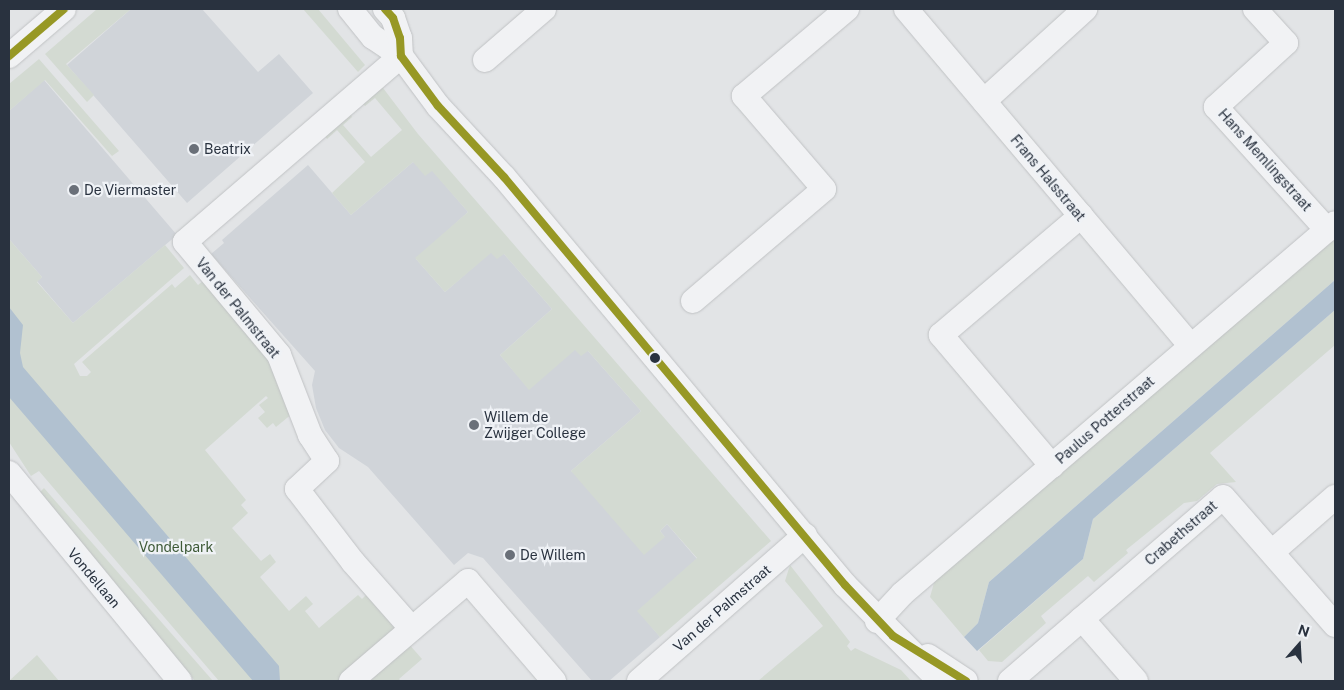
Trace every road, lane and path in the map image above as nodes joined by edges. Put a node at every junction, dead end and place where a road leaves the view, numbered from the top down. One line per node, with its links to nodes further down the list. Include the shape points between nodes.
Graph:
1 (64, 9): 9 (street)
2 (350, 9): 10 (street, via 373,37)
3 (385, 9): 10 (street, via 393,18 400,38)
4 (544, 9): 11 (street)
5 (847, 9): 15 (street, via 744,96 824,189)
6 (906, 9): 12 (street, Frans Halsstraat)
7 (1086, 9): 12 (street)
8 (1255, 9): 14 (street, Hans Memlingstraat, via 1286,43 1216,106)
9 (9, 56)
10 (401, 56): 20 (street, via 438,106 504,177); 25 (street, Van der Palmstraat, via 184,242 279,355 310,435 327,461 297,489 353,562)
11 (485, 60)
12 (984, 101): 13 (street, Frans Halsstraat)
13 (1081, 216): 16 (street, Frans Halsstraat); 17 (street, via 940,335)
14 (1331, 226): 16 (street, Paulus Potterstraat)
15 (693, 301)
16 (1191, 346): 17 (street, Paulus Potterstraat)
17 (1052, 466): 24 (street, Paulus Potterstraat, via 902,594)
18 (12, 484): 27 (street, Vondellaan)
19 (1335, 497): 21 (street)
20 (805, 535): 24 (street); 30 (street, Van der Palmstraat)
21 (1272, 552): 22 (street, Crabethstraat, via 1224,497); 23 (street, Crabethstraat)
22 (1082, 620): 31 (street, Crabethstraat); 32 (street)
23 (1335, 626)
24 (885, 628): 26 (street)
25 (412, 629): 28 (street); 29 (street, via 468,581)
26 (945, 673)
27 (180, 681)
28 (351, 681)
29 (554, 681)
30 (639, 681)
31 (1010, 681)
32 (1136, 681)

